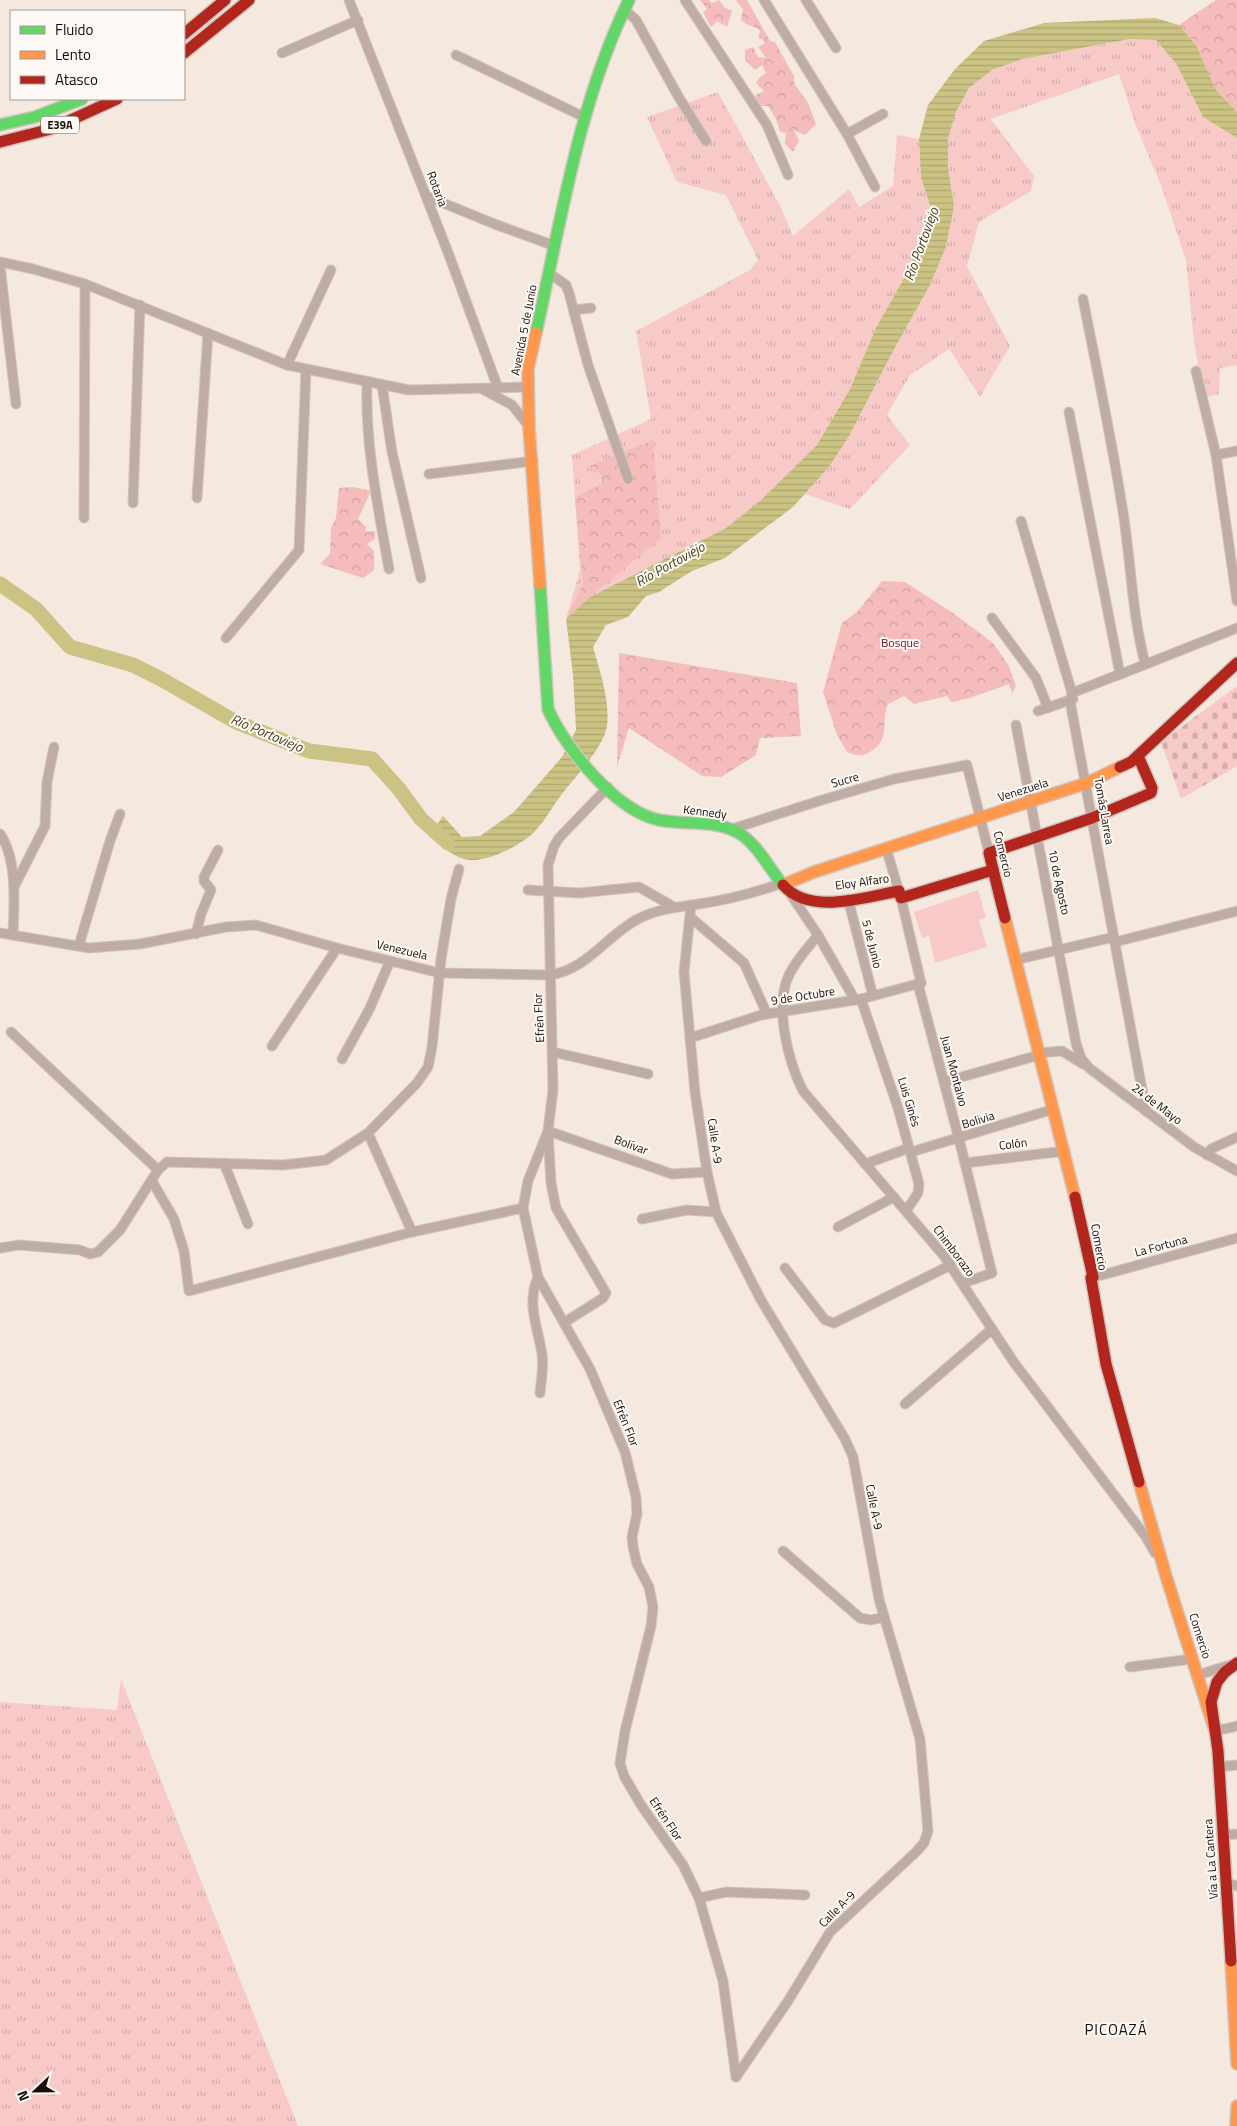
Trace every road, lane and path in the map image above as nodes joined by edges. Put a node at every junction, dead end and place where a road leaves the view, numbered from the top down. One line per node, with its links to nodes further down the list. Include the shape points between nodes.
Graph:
1 (224, 0): 9 (street)
2 (249, 0): 11 (street)
3 (349, 0): 8 (street, Rotaria)
4 (685, 0): 22 (street, via 767,125)
5 (764, 0): 19 (street)
6 (806, 0): 10 (street)
7 (626, 5): 17 (street, Avenida 5 de Junio, via 595,80); 21 (street)
8 (358, 20): 12 (street); 24 (street, Rotaria)
9 (185, 33)
10 (836, 48)
11 (185, 52)
12 (282, 53)
13 (456, 55): 17 (street)
14 (79, 100): 18 (street, E39A, via 35,117)
15 (115, 100): 20 (street, E39A, via 51,129)
16 (883, 114): 19 (street)
17 (584, 117): 25 (street, Avenida 5 de Junio)
18 (0, 125)
19 (847, 134): 23 (street)
20 (0, 142)
21 (706, 142)
22 (788, 175)
23 (875, 187)
24 (426, 196): 25 (street); 41 (street, Rotaria)
25 (555, 246): 28 (street, Avenida 5 de Junio)
26 (0, 264): 29 (street); 43 (street)
27 (331, 270): 35 (street)
28 (549, 273): 33 (street, via 566,285); 40 (street, Avenida 5 de Junio, via 532,345)
29 (85, 284): 31 (street); 53 (street)
30 (1083, 299): 61 (street, via 1115,467)
31 (140, 305): 34 (street); 52 (street)
32 (591, 308): 33 (street)
33 (574, 310): 50 (street, via 588,365)
34 (208, 333): 35 (street); 51 (street)
35 (287, 365): 36 (street)
36 (306, 369): 38 (street); 60 (street, via 299,550)
37 (1196, 371): 47 (street)
38 (367, 382): 39 (street); 55 (street, via 373,477)
39 (382, 385): 42 (street, via 422,391); 56 (street, via 392,452)
40 (527, 387): 41 (street); 45 (street, Avenida 5 de Junio)
41 (498, 388): 42 (street)
42 (482, 389): 45 (street, via 506,400 517,409)
43 (16, 404)
44 (1069, 412): 63 (street)
45 (529, 427): 48 (street, Avenida 5 de Junio)
46 (1237, 451): 47 (street)
47 (1216, 455): 57 (street)
48 (533, 461): 49 (street); 68 (street, Avenida 5 de Junio, via 548,709)
49 (429, 474)
50 (628, 479)
51 (196, 498)
52 (133, 503)
53 (84, 518)
54 (1020, 521): 64 (street, Tomás Larrea)
55 (389, 569)
56 (421, 578)
57 (1237, 601)
58 (992, 618): 65 (street, via 1036,678)
59 (1237, 628): 61 (street)
60 (226, 638)
61 (1145, 663): 63 (street)
62 (1237, 664): 70 (street, Venezuela)
63 (1120, 674): 64 (street)
64 (1071, 697): 65 (street); 72 (street, Tomás Larrea)
65 (1048, 708): 66 (street)
66 (1038, 711)
67 (1016, 725): 74 (street, 10 de Agosto)
68 (562, 735): 73 (street, Kennedy)
69 (54, 747): 86 (street, via 47,782 45,826)
70 (1138, 756): 72 (street, Venezuela); 76 (street, via 1152,788 1151,793)
71 (967, 765): 77 (street, Comercio); 78 (street, Sucre, via 894,779)
72 (1086, 783): 74 (street, Venezuela); 76 (street, Tomás Larrea)
73 (606, 785): 78 (street, Kennedy, via 645,816); 89 (street, Efrén Flor, via 554,846 548,865)
74 (1030, 803): 77 (street, Venezuela); 80 (street, 10 de Agosto)
75 (120, 814): 103 (street)
76 (1092, 818): 80 (street); 102 (street, Tomás Larrea)
77 (980, 819): 81 (street, Venezuela); 83 (street, Comercio)
78 (732, 829): 87 (street, Kennedy, via 753,845)
79 (0, 834): 86 (street, via 6,843)
80 (1036, 837): 83 (street); 105 (street, 10 de Agosto)
81 (886, 848): 87 (street, Venezuela, via 814,872); 90 (street, Juan Montalvo)
82 (218, 850): 98 (street, via 204,877 211,890 200,914)
83 (989, 853): 85 (street, Comercio)
84 (458, 869): 108 (street)
85 (993, 870): 90 (street, Eloy Alfaro); 106 (street, Comercio)
86 (15, 886): 99 (street)
87 (784, 886): 91 (street, Eloy Alfaro, via 798,898 809,901); 92 (street, Venezuela); 101 (street, Luis Ginés)
88 (528, 890): 89 (street)
89 (548, 892): 93 (street, via 579,893 639,887); 109 (street, Efrén Flor)
90 (900, 894): 91 (street, Eloy Alfaro); 110 (street, Juan Montalvo)
91 (848, 899): 111 (street, 5 de Junio)
92 (691, 905): 93 (street, Venezuela); 95 (street, Calle A-9)
93 (674, 907): 109 (street, Venezuela, via 638,918 574,968)
94 (1237, 911): 102 (street)
95 (690, 917): 96 (street); 100 (street, Calle A-9)
96 (698, 923): 100 (street); 114 (street, via 744,963)
97 (0, 933): 99 (street, Venezuela)
98 (196, 934): 103 (street, Venezuela, via 140,944); 104 (street, Venezuela, via 256,925)
99 (13, 935): 103 (street, Venezuela)
100 (688, 935): 117 (street, Calle A-9, via 684,972)
101 (818, 935): 112 (street, Luis Ginés); 113 (street, Chimborazo, via 789,976 783,994)
102 (1114, 939): 105 (street); 126 (street, Tomás Larrea)
103 (80, 946)
104 (337, 948): 107 (street, Venezuela); 119 (street)
105 (1059, 949): 106 (street); 118 (street, 10 de Agosto)
106 (1015, 960): 121 (street, Comercio)
107 (390, 961): 108 (street, Venezuela); 122 (street, via 369,1010)
108 (440, 973): 109 (street, Venezuela); 131 (street, via 428,1067 417,1083)
109 (550, 975): 120 (street, Efrén Flor)
110 (920, 983): 111 (street, 9 de Octubre); 125 (street, Juan Montalvo)
111 (873, 996): 112 (street, 9 de Octubre)
112 (858, 999): 113 (street, 9 de Octubre); 134 (street, Luis Ginés, via 896,1100)
113 (783, 1012): 114 (street, 9 de Octubre); 116 (street, Chimborazo)
114 (764, 1015): 116 (street); 117 (street, 9 de Octubre)
115 (11, 1032): 140 (street)
116 (785, 1032): 139 (street, Chimborazo, via 803,1091)
117 (690, 1038): 141 (street, Calle A-9)
118 (1076, 1043): 121 (street); 123 (street, 24 de Mayo)
119 (272, 1046)
120 (553, 1052): 124 (street); 130 (street, Efrén Flor)
121 (1039, 1054): 123 (street, via 1062,1051); 125 (street); 128 (street, Comercio)
122 (342, 1059)
123 (1089, 1068): 127 (street, 24 de Mayo)
124 (648, 1074)
125 (944, 1082): 133 (street, Juan Montalvo)
126 (1142, 1088): 127 (street); 129 (street, Tomás Larrea)
127 (1133, 1101): 129 (street, 24 de Mayo)
128 (1054, 1109): 133 (street, Bolivia); 135 (street, Comercio)
129 (1146, 1111): 136 (street, 24 de Mayo)
130 (548, 1131): 141 (street, Bolívar, via 672,1174); 145 (street, Efrén Flor, via 528,1181); 159 (street, via 556,1208 606,1293)
131 (368, 1133): 137 (street, via 326,1160 283,1165); 151 (street)
132 (1237, 1137): 136 (street, via 1211,1149)
133 (959, 1138): 134 (street, Bolivia); 138 (street, Juan Montalvo)
134 (910, 1150): 139 (street, Bolivia); 146 (street, Luis Ginés, via 920,1188)
135 (1065, 1151): 138 (street, Colón); 156 (street, Comercio)
136 (1206, 1155): 142 (street, 24 de Mayo)
137 (224, 1163): 140 (street, via 167,1162); 149 (street)
138 (965, 1163): 158 (street, Juan Montalvo, via 992,1273)
139 (865, 1164): 144 (street, Chimborazo)
140 (158, 1170): 143 (street)
141 (707, 1172): 147 (street, Calle A-9)
142 (1237, 1172)
143 (152, 1181): 151 (street, via 174,1219 184,1251 189,1291); 153 (street, via 120,1230 98,1252 90,1254 80,1250 19,1245)
144 (894, 1197): 146 (street, Chimborazo); 150 (street)
145 (523, 1208): 151 (street); 157 (street, Efrén Flor)
146 (906, 1211): 154 (street, Chimborazo)
147 (716, 1212): 148 (street, via 687,1210); 167 (street, Calle A-9, via 761,1300 849,1448)
148 (642, 1219)
149 (248, 1224)
150 (838, 1228)
151 (412, 1232)
152 (1237, 1238): 156 (street, La Fortuna)
153 (0, 1248)
154 (951, 1265): 155 (street, via 834,1324 825,1320); 158 (street, Chimborazo)
155 (785, 1268)
156 (1092, 1277): 163 (street, Comercio, via 1106,1364)
157 (538, 1278): 159 (street, Efrén Flor); 161 (street, via 532,1300 542,1354)
158 (963, 1283): 160 (street, Chimborazo)
159 (565, 1322): 180 (street, Efrén Flor, via 590,1369 625,1452 636,1497 633,1548 649,1587 653,1608 620,1763 624,1776 683,1865)
160 (992, 1329): 162 (street); 164 (street, Chimborazo)
161 (540, 1393)
162 (905, 1404)
163 (1149, 1513): 164 (street, via 1140,1520); 166 (street, Comercio)
164 (1130, 1518): 166 (street, Chimborazo, via 1152,1547)
165 (782, 1551): 167 (street, via 860,1618)
166 (1166, 1576): 168 (street, Comercio)
167 (884, 1617): 183 (street, Calle A-9, via 920,1739 928,1831 916,1852 830,1932)
168 (1192, 1659): 170 (street); 171 (street, Comercio)
169 (1237, 1663): 171 (street); 173 (street, Vía a La Cantera, via 1224,1673 1212,1690 1210,1705)
170 (1130, 1667)
171 (1198, 1675): 173 (street, Comercio)
172 (1237, 1726): 173 (street)
173 (1215, 1731): 175 (street, Vía a La Cantera)
174 (1237, 1765): 175 (street)
175 (1219, 1767): 177 (street, Vía a La Cantera)
176 (1237, 1834): 177 (street)
177 (1224, 1835): 178 (street, Vía a La Cantera)
178 (1232, 1884): 181 (street, Vía a La Cantera)
179 (805, 1895): 180 (street, via 726,1892)
180 (699, 1898): 183 (street, Efrén Flor, via 723,1982)
181 (1234, 1947): 182 (street, Vía a La Cantera)
182 (1237, 2064)
183 (736, 2077)
184 (1237, 2106): 185 (street)
185 (1236, 2126)

